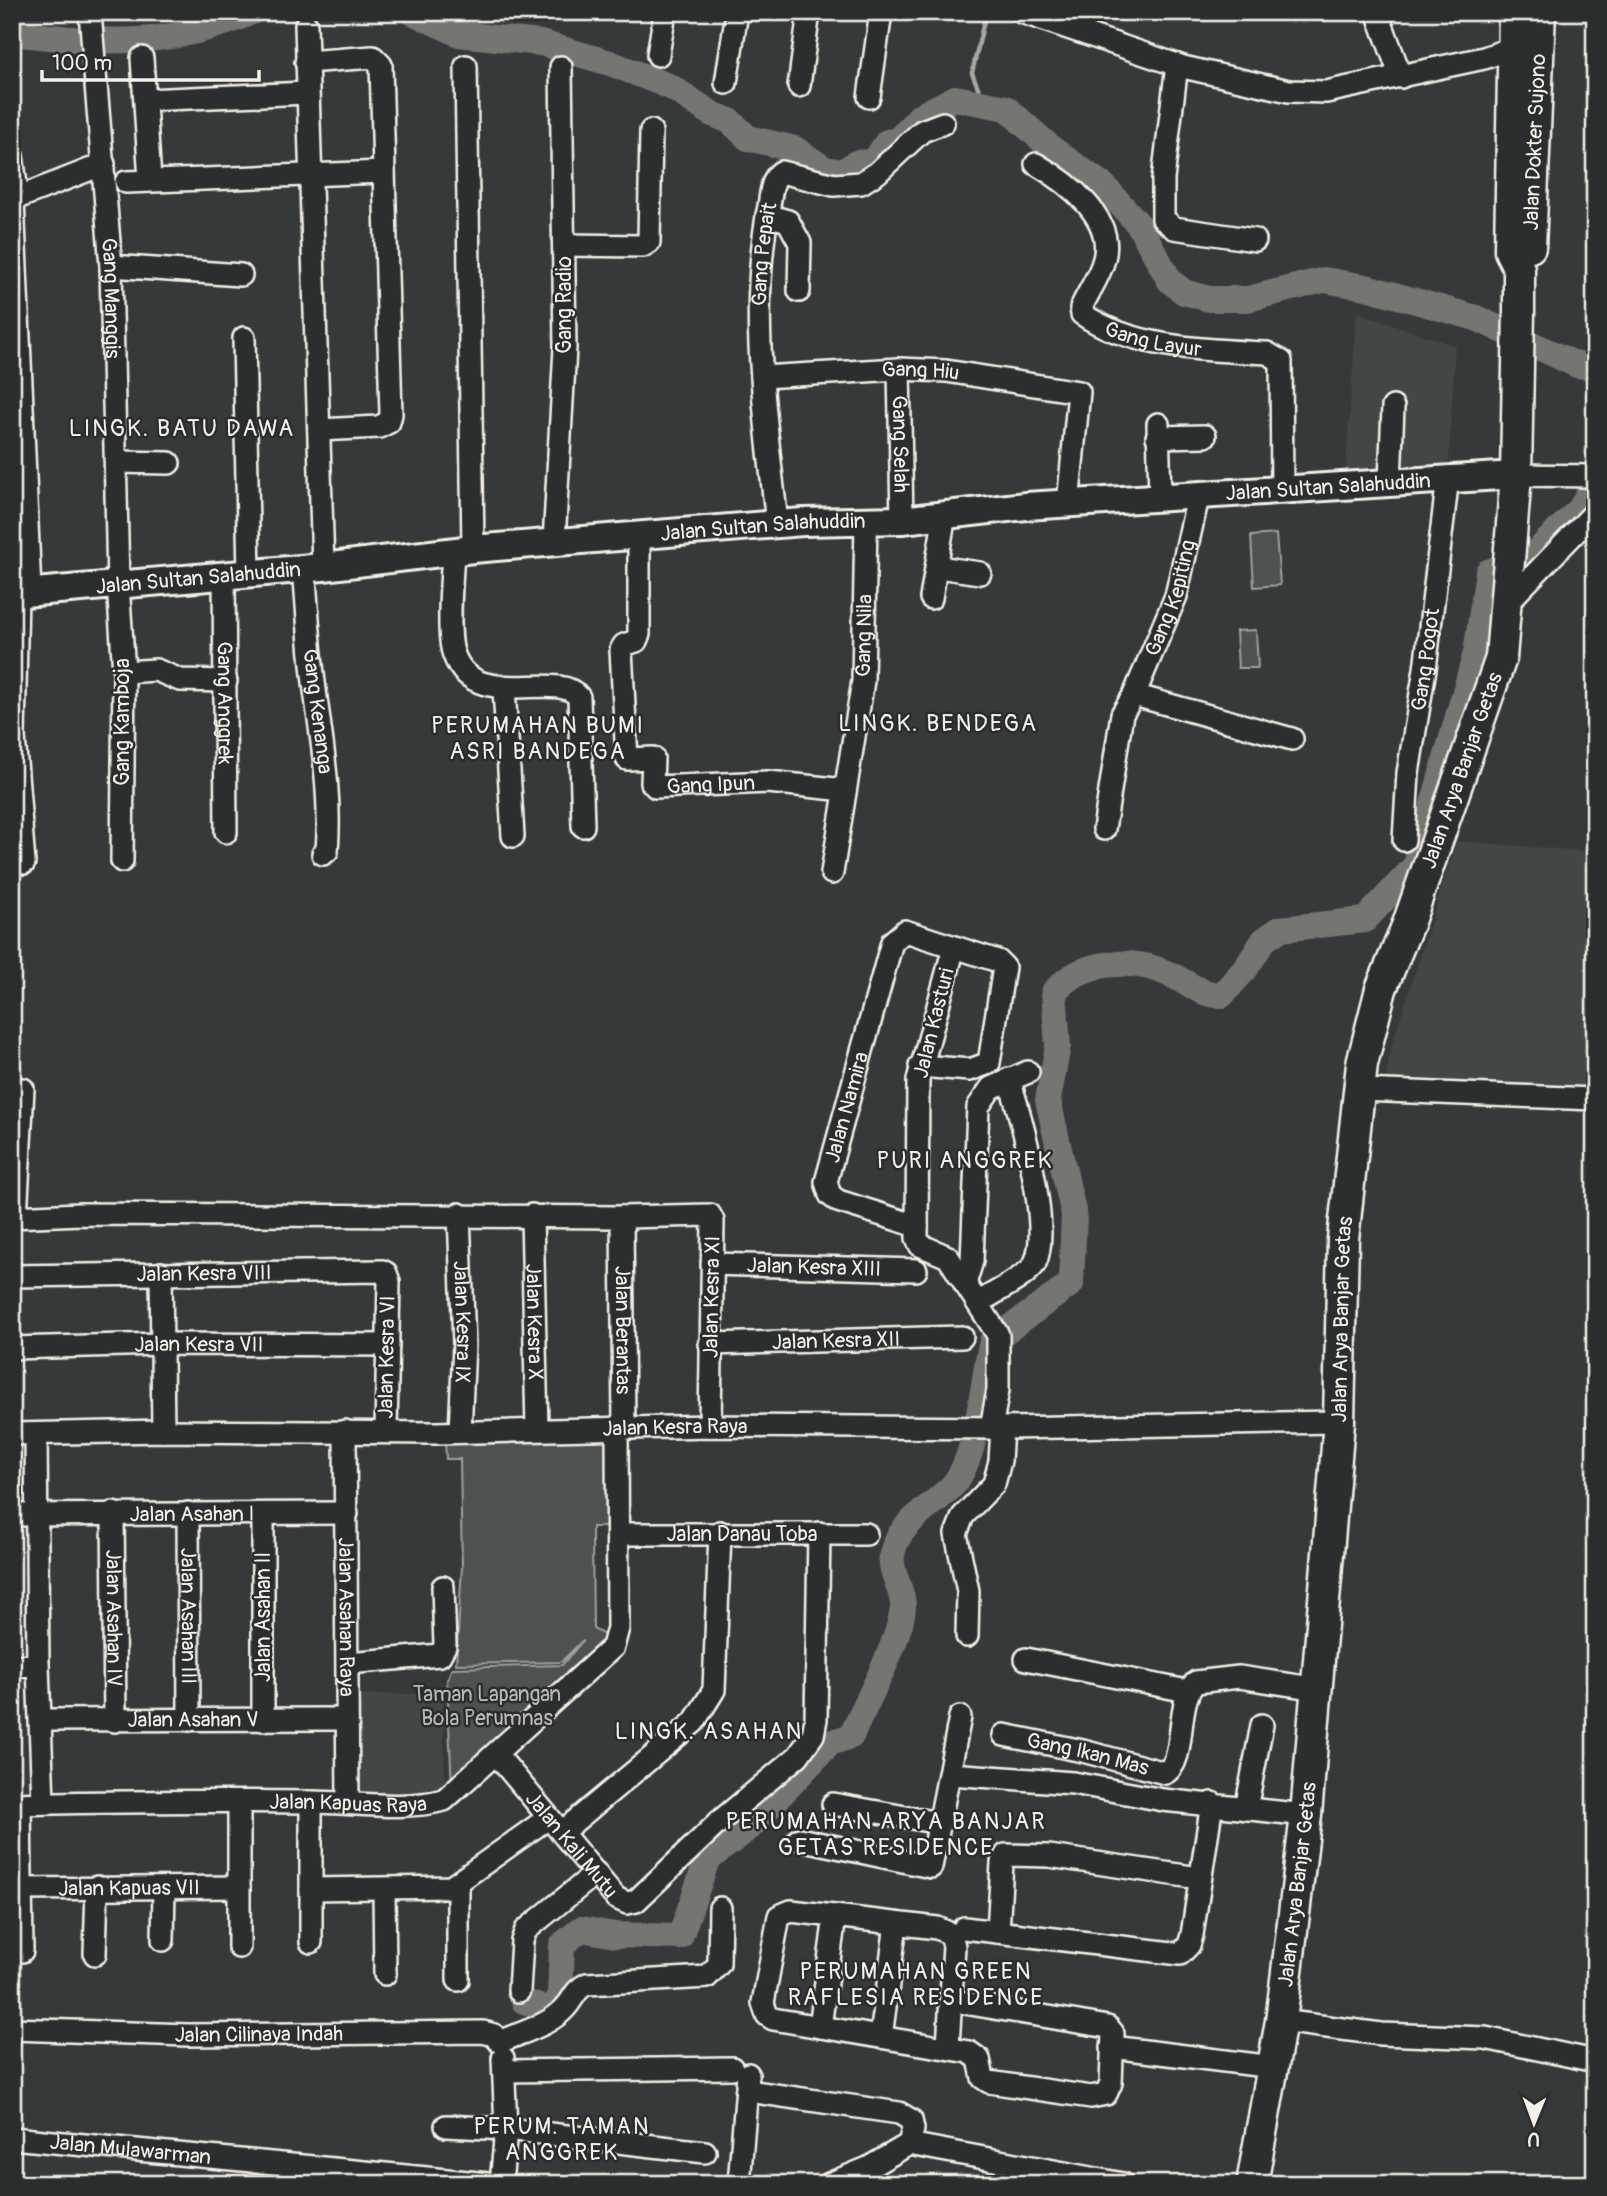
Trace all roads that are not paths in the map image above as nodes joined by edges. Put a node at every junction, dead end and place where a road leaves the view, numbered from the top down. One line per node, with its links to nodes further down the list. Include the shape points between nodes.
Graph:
1 (666, 12): 12 (street)
2 (737, 12): 19 (street)
3 (809, 12): 20 (street)
4 (881, 12): 22 (street)
5 (1021, 12): 15 (street)
6 (1377, 12): 18 (street)
7 (1514, 12): 11 (highway, Jalan Dokter Sujono)
8 (1540, 12): 38 (highway, Jalan Dokter Sujono, via 1530,251)
9 (92, 20): 27 (street, Gang Manggis)
10 (306, 25): 14 (street, Gang Kenanga)
11 (1512, 48): 18 (street); 38 (highway, Jalan Dokter Sujono, via 1510,251)
12 (658, 55)
13 (142, 58): 23 (street)
14 (306, 62): 21 (street, Gang Kenanga); 29 (street, via 373,57 380,62)
15 (1177, 65): 18 (street, via 1262,87 1308,93); 35 (street, via 1163,179 1163,219 1174,228)
16 (466, 66): 64 (street)
17 (561, 67): 36 (street, Gang Radio)
18 (1401, 77)
19 (726, 83)
20 (799, 86)
21 (307, 93): 23 (street); 30 (street, Gang Kenanga)
22 (869, 97)
23 (145, 100): 31 (street)
24 (943, 123): 34 (street, Gang Pepait, via 922,131 861,183 834,185 779,173)
25 (651, 131): 36 (street, via 649,243)
26 (12, 156): 33 (street)
27 (104, 164): 33 (street); 37 (street, Gang Manggis)
28 (1036, 164): 53 (street, Gang Layur, via 1077,193 1099,224 1104,263 1082,314 1157,342 1267,353 1281,361)
29 (384, 172): 30 (street); 45 (street, via 390,422 375,428)
30 (312, 176): 31 (street); 45 (street, Gang Kenanga)
31 (150, 180): 32 (street)
32 (126, 182)
33 (14, 199): 71 (street)
34 (767, 215): 40 (street, via 788,221 800,243); 43 (street, Gang Pepait, via 761,276)
35 (1255, 240)
36 (564, 245): 63 (street, Gang Radio, via 565,348)
37 (111, 265): 39 (street); 47 (street, Gang Manggis)
38 (1520, 270): 49 (highway, Jalan Dokter Sujono)
39 (241, 275)
40 (799, 291)
41 (244, 338): 68 (street, Gang Anggrek)
42 (899, 369): 43 (street, Gang Hiu); 56 (street, Gang Hiu, via 946,371 1079,392); 59 (street, Gang Selah)
43 (762, 377): 61 (street, Gang Pepait)
44 (1393, 407): 52 (street)
45 (319, 430): 65 (street, Gang Kenanga)
46 (1205, 436): 55 (street, via 1158,431)
47 (116, 462): 48 (street); 70 (street, Gang Manggis)
48 (169, 463)
49 (1516, 475): 50 (street); 51 (main road, Jalan Sultan Salahuddin); 69 (highway, Jalan Arya Banjar Getas)
50 (1588, 475)
51 (1448, 477): 52 (main road, Jalan Sultan Salahuddin); 84 (street, Gang Pogot, via 1408,773)
52 (1390, 482): 53 (main road, Jalan Sultan Salahuddin)
53 (1282, 491): 54 (main road, Jalan Sultan Salahuddin)
54 (1198, 497): 55 (main road, Jalan Sultan Salahuddin); 76 (street, Gang Kepiting, via 1176,596)
55 (1160, 498): 56 (main road, Jalan Sultan Salahuddin)
56 (1068, 504): 58 (main road, Jalan Sultan Salahuddin)
57 (1595, 512): 69 (street)
58 (945, 514): 59 (main road, Jalan Sultan Salahuddin); 66 (street)
59 (902, 520): 60 (main road, Jalan Sultan Salahuddin)
60 (866, 521): 61 (main road, Jalan Sultan Salahuddin); 79 (street, Gang Nila, via 863,681)
61 (777, 524): 62 (main road, Jalan Sultan Salahuddin)
62 (639, 535): 63 (main road, Jalan Sultan Salahuddin); 79 (street, Gang Ipun, via 639,634 621,650 626,759 654,759 652,783 656,786 768,782)
63 (554, 542): 64 (main road, Jalan Sultan Salahuddin)
64 (463, 550): 65 (main road, Jalan Sultan Salahuddin); 75 (street, via 453,654 477,679)
65 (314, 567): 68 (main road, Jalan Sultan Salahuddin); 85 (street, Gang Kenanga, via 313,675 329,777 329,835)
66 (938, 567): 67 (street); 72 (street)
67 (980, 573)
68 (236, 574): 70 (main road, Jalan Sultan Salahuddin); 74 (street, Gang Anggrek)
69 (1509, 578): 92 (highway, Jalan Arya Banjar Getas, via 1502,658 1381,989 1367,1038)
70 (118, 584): 71 (main road, Jalan Sultan Salahuddin); 73 (street, Gang Kamboja)
71 (20, 593): 77 (street)
72 (931, 598)
73 (124, 672): 74 (street, via 156,670 180,680); 86 (street, Gang Kamboja)
74 (226, 681): 82 (street, Gang Anggrek)
75 (504, 688): 80 (street, via 562,686 579,697); 83 (street)
76 (1134, 695): 78 (street); 81 (street, Gang Kepiting, via 1122,714)
77 (13, 736): 87 (street)
78 (1292, 739)
79 (845, 790): 88 (street, Gang Nila)
80 (583, 825)
81 (1104, 829)
82 (226, 832)
83 (513, 836)
84 (1404, 840)
85 (323, 854)
86 (122, 861)
87 (24, 863)
88 (832, 873)
89 (954, 947): 90 (street, Jalan Kasturi); 90 (street, via 1004,967 993,1053 986,1066 975,1070); 98 (street, Jalan Namira, via 910,930 900,932 892,942 826,1186 835,1199)
90 (920, 1066): 98 (street, Jalan Kasturi)
91 (23, 1089): 96 (street)
92 (1360, 1090): 93 (street); 111 (highway, Jalan Arya Banjar Getas, via 1343,1239)
93 (1595, 1099)
94 (459, 1214): 95 (street); 96 (street); 119 (street, Jalan Kesra IX, via 464,1344)
95 (532, 1215): 97 (street); 115 (street, Jalan Kesra X)
96 (14, 1217)
97 (622, 1224): 99 (street, Jalan Kesra XI, via 710,1215); 113 (street, Jalan Berantas)
98 (917, 1226): 104 (street, via 919,1243 945,1254)
99 (712, 1264): 100 (street, Jalan Kesra XIII); 108 (street, Jalan Kesra XI)
100 (916, 1270)
101 (161, 1273): 102 (street, Jalan Kesra VIII); 103 (street, Jalan Kesra VIII, via 382,1271); 107 (street)
102 (12, 1276)
103 (388, 1282): 109 (street, Jalan Kesra VI)
104 (965, 1284): 105 (street); 105 (street, via 972,1261 978,1107 988,1091 1019,1075 1035,1176 1037,1256 1028,1270)
105 (978, 1303): 114 (street, via 997,1337 998,1390)
106 (962, 1337): 108 (street, Jalan Kesra XII)
107 (162, 1344): 109 (street, Jalan Kesra VII); 110 (street, Jalan Kesra VII); 116 (street)
108 (710, 1344): 112 (street, Jalan Kesra XI)
109 (388, 1345): 118 (street, Jalan Kesra VI)
110 (12, 1348)
111 (1339, 1422): 114 (street, Jalan Kesra Raya); 138 (highway, Jalan Arya Banjar Getas)
112 (710, 1426): 113 (street, Jalan Kesra Raya); 114 (street, Jalan Kesra Raya)
113 (621, 1427): 115 (street, Jalan Kesra Raya); 130 (street, Jalan Kapuas Raya)
114 (990, 1428): 133 (street, via 1000,1461 994,1484 963,1516 956,1534 968,1591)
115 (537, 1429): 119 (street, Jalan Kesra Raya)
116 (163, 1431): 117 (street, Jalan Kesra Raya); 121 (street, Jalan Kesra Raya)
117 (345, 1431): 118 (street, Jalan Kesra Raya); 124 (street, Jalan Asahan Raya)
118 (386, 1431): 119 (street, Jalan Kesra Raya)
119 (460, 1432)
120 (12, 1434): 121 (street, Jalan Kesra Raya)
121 (36, 1434): 125 (street)
122 (113, 1513): 123 (street, Jalan Asahan I); 125 (street, Jalan Asahan I); 145 (street, Jalan Asahan IV)
123 (188, 1513): 126 (street, Jalan Asahan I); 143 (street, Jalan Asahan III)
124 (347, 1513): 126 (street, Jalan Asahan I); 135 (street, Jalan Asahan Raya)
125 (38, 1514): 127 (street, Jalan Asahan I); 136 (street)
126 (263, 1514): 144 (street, Jalan Asahan II)
127 (12, 1515)
128 (720, 1532): 129 (street, Jalan Danau Toba); 130 (street, Jalan Danau Toba); 160 (street, via 715,1690 711,1699 694,1722)
129 (819, 1533): 131 (street, Jalan Danau Toba); 162 (street, Jalan Kali Mutu, via 816,1719 809,1743 634,1902 618,1900)
130 (618, 1534): 148 (street, Jalan Kapuas Raya, via 618,1628 613,1647)
131 (866, 1534)
132 (443, 1587): 135 (street, via 445,1646 440,1655)
133 (967, 1636)
134 (1026, 1659): 139 (street)
135 (348, 1663): 141 (street, Jalan Asahan Raya)
136 (38, 1665): 137 (street); 142 (street)
137 (12, 1666)
138 (1318, 1689): 139 (street, via 1222,1677 1196,1682); 158 (highway, Jalan Arya Banjar Getas)
139 (1187, 1691): 147 (street, Gang Ikan Mas, via 1174,1763 1165,1773)
140 (960, 1717): 149 (street)
141 (346, 1719): 144 (street, Jalan Asahan V); 153 (street, Jalan Asahan Raya)
142 (41, 1720): 145 (street, Jalan Asahan V); 151 (street)
143 (189, 1720): 144 (street, Jalan Asahan V); 145 (street, Jalan Asahan V)
144 (263, 1720)
145 (116, 1721)
146 (1262, 1726): 157 (street)
147 (1004, 1735)
148 (497, 1755): 153 (street, Jalan Kapuas Raya, via 444,1800 425,1805); 160 (street, Jalan Kali Mutu)
149 (950, 1774): 154 (street, via 1073,1783 1163,1800); 159 (street)
150 (311, 1802): 152 (street, Jalan Kapuas Raya); 153 (street, Jalan Kapuas Raya); 169 (street)
151 (43, 1803): 152 (street, Jalan Kapuas Raya); 155 (street, Jalan Kapuas Raya)
152 (239, 1803): 166 (street)
153 (348, 1803)
154 (1212, 1803): 157 (street); 163 (street)
155 (16, 1804): 168 (street)
156 (833, 1804): 159 (street)
157 (1246, 1809): 158 (street)
158 (1306, 1815): 185 (highway, Jalan Arya Banjar Getas)
159 (939, 1823): 161 (street, via 929,1877)
160 (555, 1825): 162 (street, Jalan Kali Mutu); 164 (street)
161 (799, 1839)
162 (596, 1873): 183 (street, via 526,1930)
163 (1199, 1878): 175 (street, via 1192,1936 1180,1954); 175 (street, via 1049,1856 1006,1855)
164 (458, 1883): 170 (street, via 446,1889); 182 (street)
165 (97, 1887): 167 (street, Jalan Kapuas VII); 168 (street, Jalan Kapuas VII); 180 (street)
166 (239, 1887): 167 (street, Jalan Kapuas VII); 178 (street)
167 (164, 1888): 176 (street)
168 (21, 1889): 179 (street)
169 (311, 1889): 170 (street); 177 (street)
170 (384, 1889): 181 (street)
171 (720, 1908): 189 (street, via 719,1965 707,1978 587,1984 550,2019)
172 (835, 1916): 173 (street); 186 (street); 186 (street, via 791,1911 779,1916 764,2008 773,2019)
173 (896, 1924): 184 (street, via 951,1934); 188 (street)
174 (964, 1928): 175 (street)
175 (998, 1932)
176 (163, 1940)
177 (311, 1942)
178 (239, 1947)
179 (22, 1951)
180 (95, 1954)
181 (385, 1974)
182 (458, 1980)
183 (519, 1991)
184 (953, 2001): 190 (street); 191 (street, via 1104,2024 1113,2033)
185 (1281, 2021): 192 (street, via 1381,2034 1485,2038); 193 (highway, Jalan Arya Banjar Getas)
186 (820, 2027): 188 (street)
187 (12, 2029): 189 (street, Jalan Cilinaya Indah, via 188,2035 483,2032)
188 (881, 2037): 190 (street)
189 (500, 2042): 194 (street)
190 (948, 2046): 191 (street, via 975,2054 983,2078 989,2082 1091,2097 1103,2096 1109,2089)
191 (1112, 2047): 193 (street)
192 (1595, 2061)
193 (1273, 2067): 207 (highway, Jalan Arya Banjar Getas)
194 (504, 2071): 195 (street); 197 (street)
195 (743, 2078): 199 (street, via 899,2113 913,2124); 204 (street)
196 (446, 2126): 197 (street)
197 (506, 2129): 200 (street); 203 (street)
198 (12, 2138): 201 (street, Jalan Mulawarman)
199 (909, 2144): 205 (street); 206 (street)
200 (705, 2152)
201 (423, 2179): 202 (street, Jalan Mulawarman)
202 (489, 2184)
203 (501, 2184)
204 (739, 2184)
205 (829, 2184)
206 (1123, 2184)
207 (1252, 2184)

